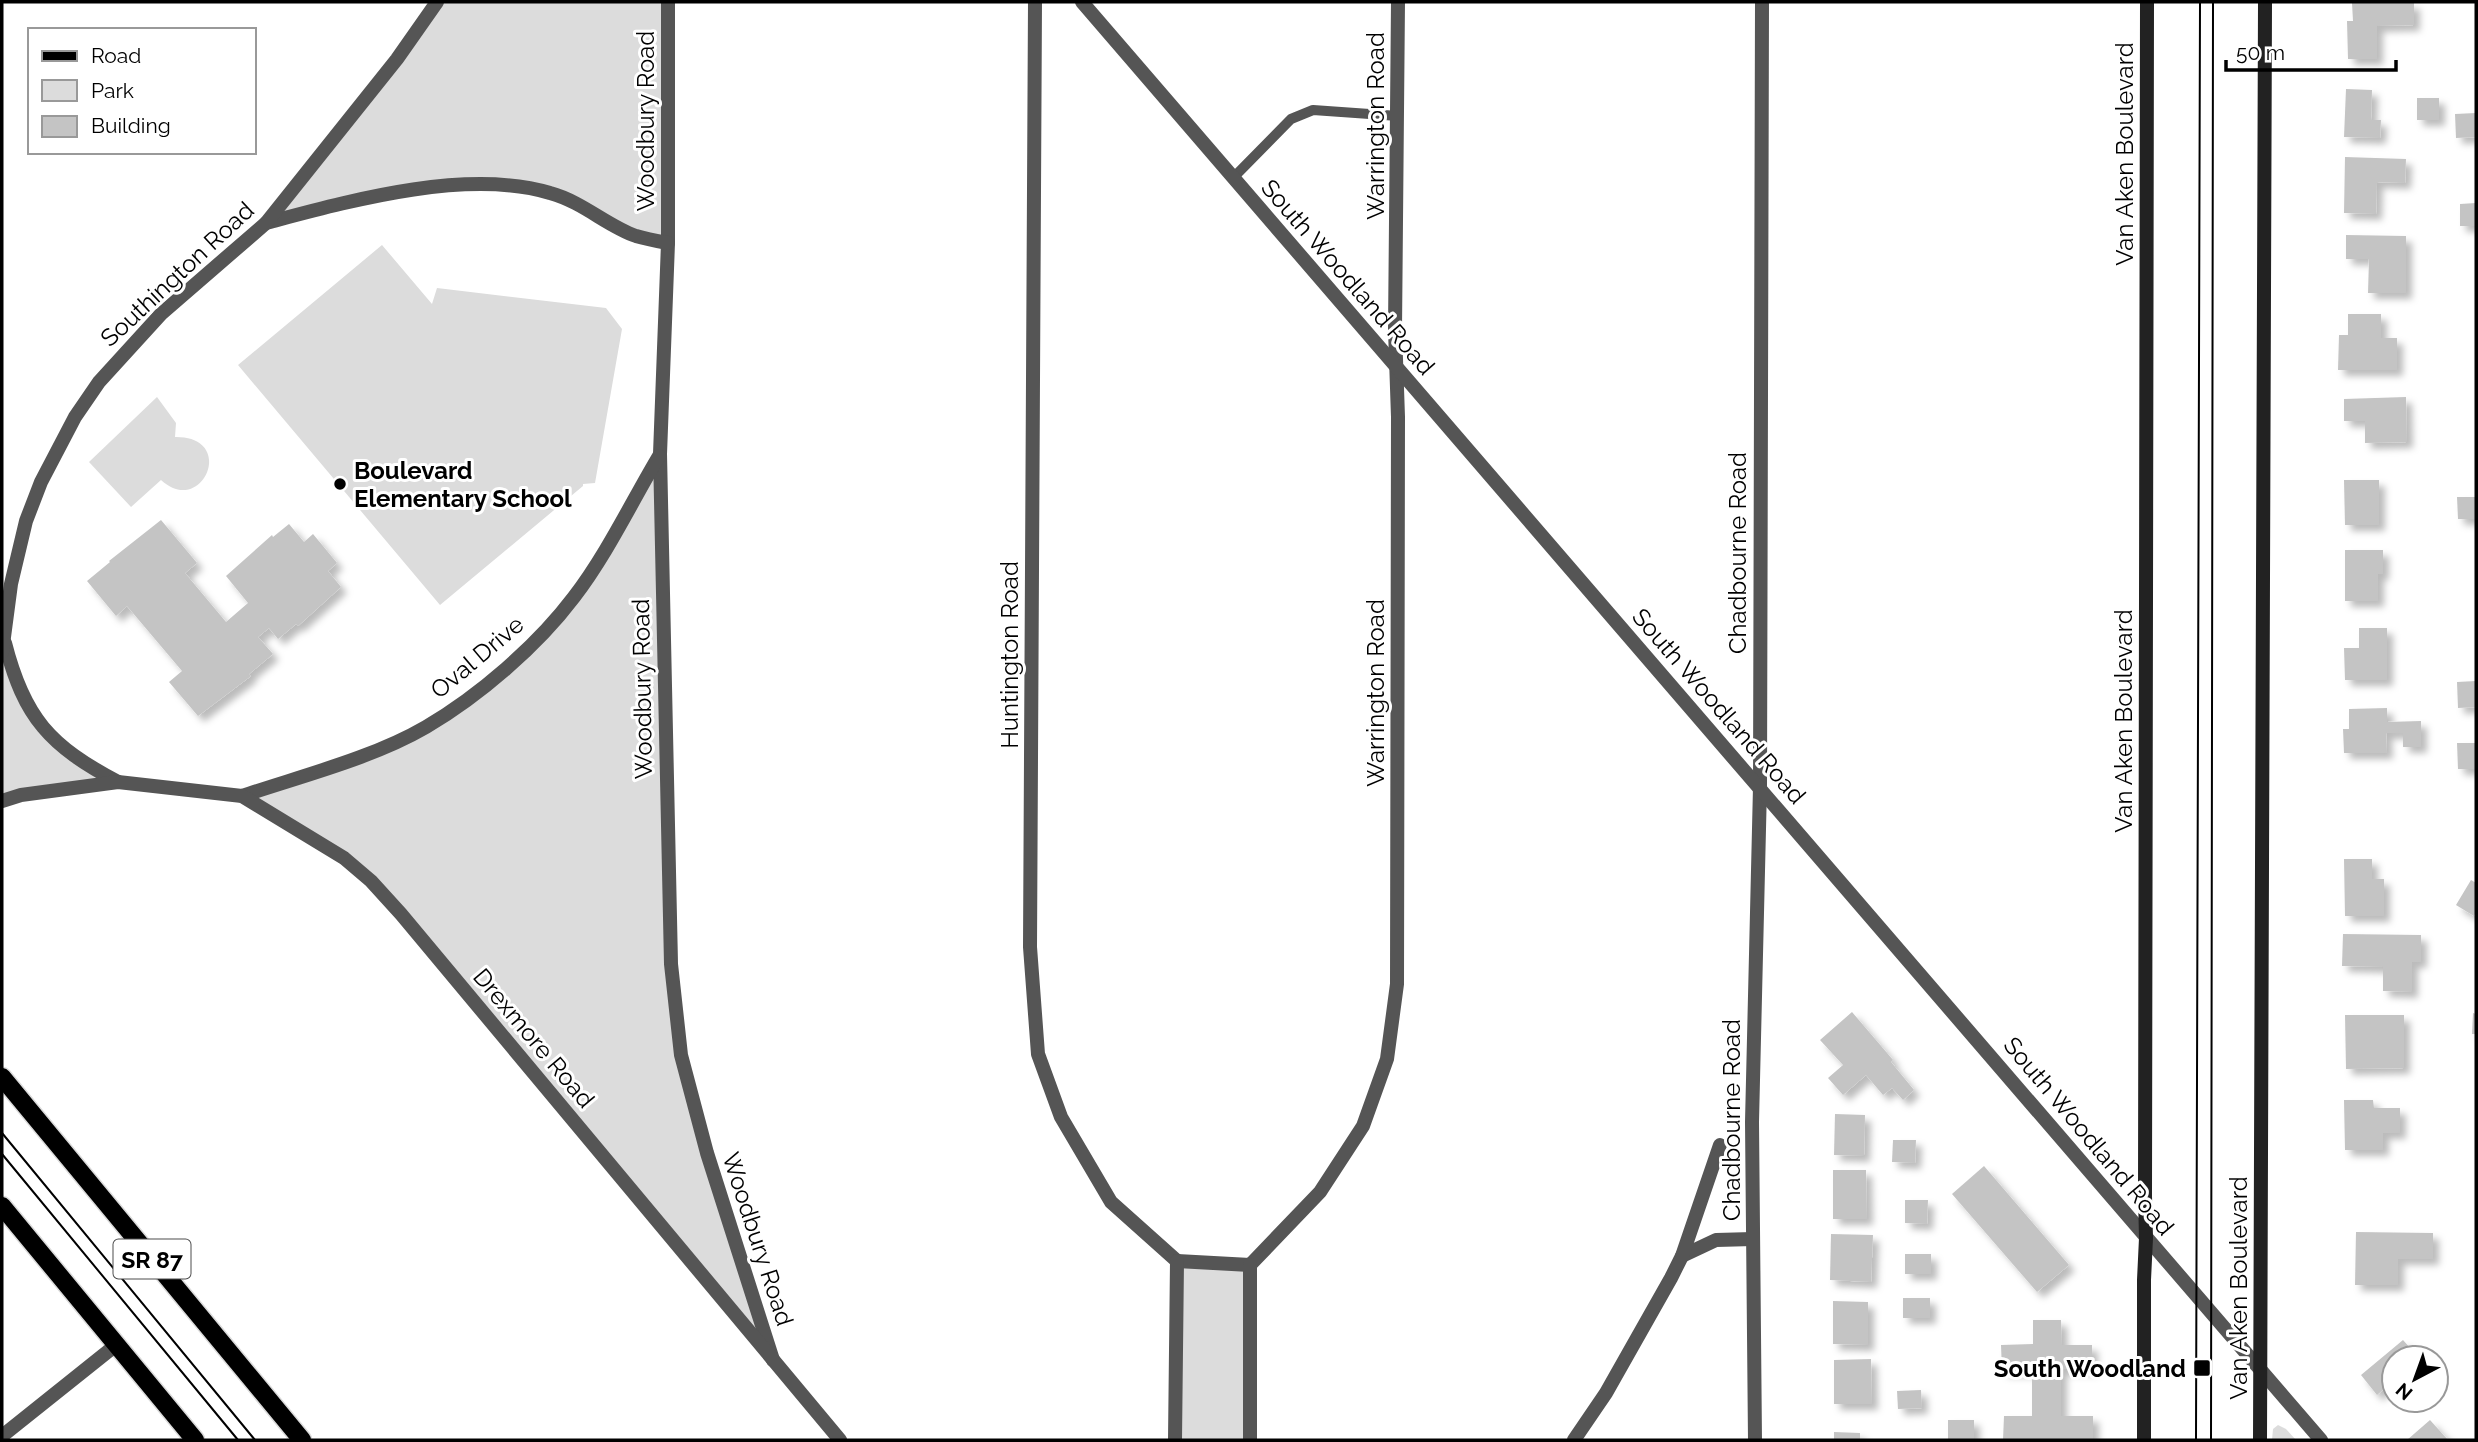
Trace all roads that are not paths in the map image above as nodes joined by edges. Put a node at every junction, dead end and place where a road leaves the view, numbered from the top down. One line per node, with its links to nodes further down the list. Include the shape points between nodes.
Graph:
1 (437, 2): 11 (street, Southington Road, via 397,60)
2 (668, 2): 12 (street, Woodbury Road)
3 (1035, 2): 26 (street, Huntington Road, via 1030,947 1038,1054 1061,1117 1111,1202)
4 (1082, 2): 10 (street, South Woodland Road)
5 (1398, 2): 9 (street, Warrington Road)
6 (1762, 2): 17 (street, Chadbourne Road)
7 (2147, 2): 23 (main road, Van Aken Boulevard)
8 (2265, 2): 30 (main road, Van Aken Boulevard)
9 (1398, 116): 10 (lane, via 1302,113); 13 (street, Warrington Road)
10 (1233, 178): 13 (street, South Woodland Road)
11 (266, 223): 12 (street, via 341,203 450,186 489,185 550,192 636,236); 15 (street, Southington Road, via 154,321 99,382 75,417 26,521)
12 (668, 243): 14 (street, Woodbury Road)
13 (1398, 370): 17 (street, South Woodland Road); 27 (street, Warrington Road, via 1396,984 1387,1059 1363,1126 1320,1192)
14 (660, 454): 18 (street, Oval Drive, via 573,598 471,697 427,727 385,746); 29 (street, Woodbury Road, via 671,964 681,1055)
15 (3, 645): 16 (street, Drexmore Road, via 22,696 50,737)
16 (118, 782): 18 (street, Drexmore Road); 19 (street, Drexmore Road)
17 (1760, 787): 23 (street, South Woodland Road); 24 (street, Chadbourne Road)
18 (242, 796): 29 (street, Drexmore Road, via 324,844 371,881)
19 (2, 801)
20 (2, 1077): 33 (main road, SR 87)
21 (1720, 1145): 25 (street)
22 (2, 1206): 28 (main road)
23 (2146, 1238): 30 (street, South Woodland Road); 39 (main road, Van Aken Boulevard)
24 (1753, 1239): 25 (street, via 1716,1240); 38 (street, Chadbourne Road)
25 (1682, 1256): 37 (street, via 1606,1393)
26 (1177, 1261): 27 (street); 35 (street)
27 (1250, 1265): 36 (street)
28 (116, 1345): 31 (street); 32 (main road)
29 (773, 1360): 34 (street, Drexmore Road)
30 (2261, 1369): 40 (main road, Van Aken Boulevard); 41 (street, South Woodland Road)
31 (2, 1436)
32 (195, 1440)
33 (302, 1440)
34 (841, 1440)
35 (1175, 1440)
36 (1251, 1440)
37 (1574, 1440)
38 (1755, 1440)
39 (2144, 1440)
40 (2260, 1440)
41 (2321, 1440)

